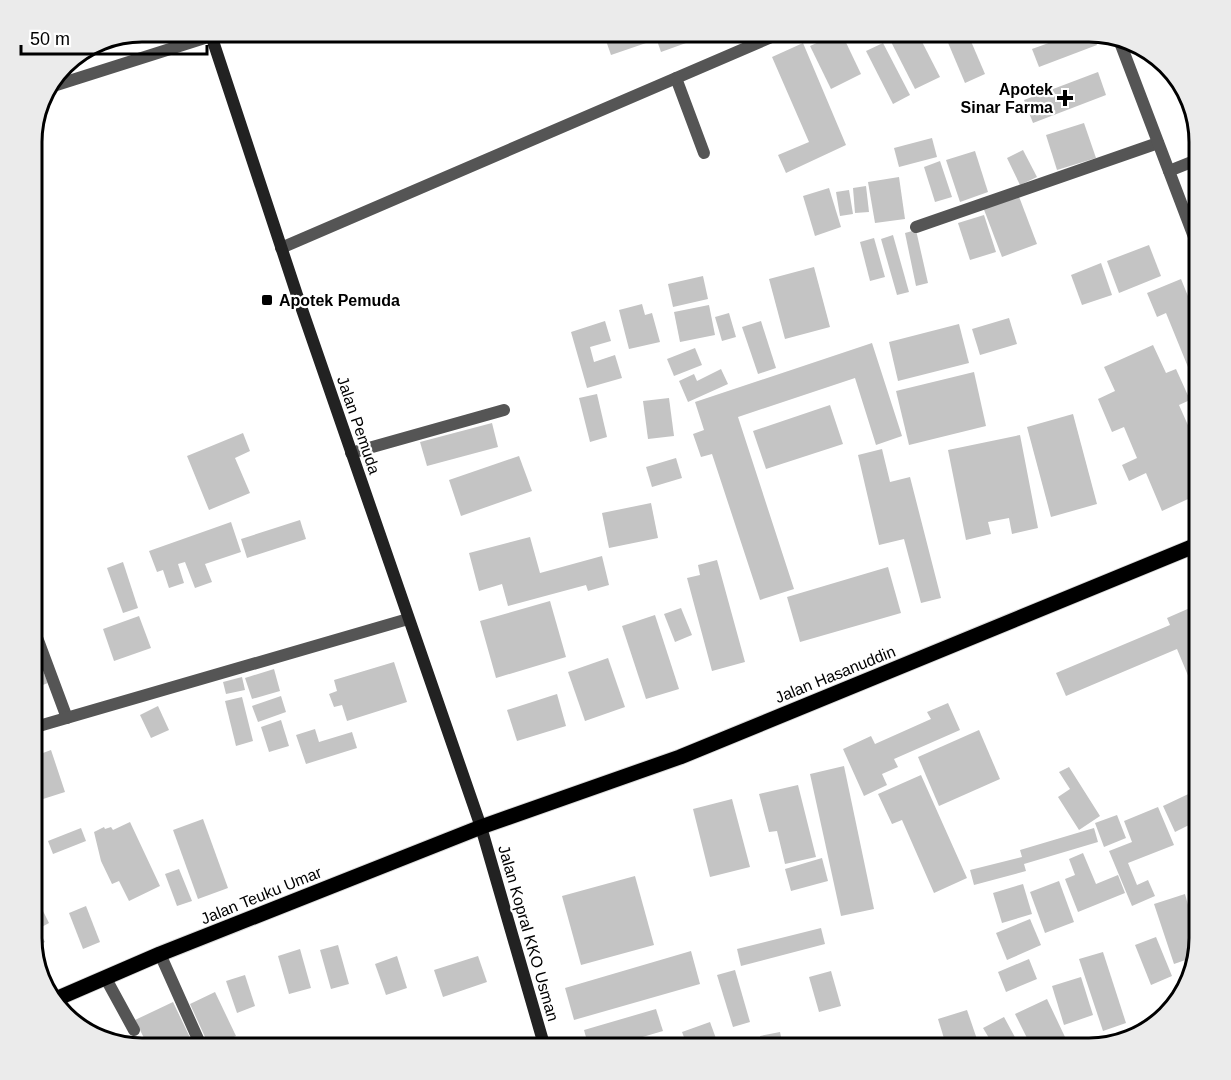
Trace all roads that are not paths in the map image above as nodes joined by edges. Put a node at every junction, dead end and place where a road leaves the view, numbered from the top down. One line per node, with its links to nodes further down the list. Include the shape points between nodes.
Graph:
1 (186, 42): 6 (street)
2 (213, 42): 13 (main road, Jalan Pemuda)
3 (760, 42): 5 (street)
4 (1122, 48): 7 (street)
5 (675, 78): 8 (street); 13 (street)
6 (62, 83)
7 (1158, 143): 10 (street); 12 (street)
8 (704, 153)
9 (1189, 163): 10 (street)
10 (1169, 171): 11 (street)
11 (1189, 224)
12 (916, 227)
13 (281, 248): 15 (main road, Jalan Pemuda)
14 (504, 410): 15 (street)
15 (351, 453): 17 (main road, Jalan Pemuda)
16 (1189, 548): 21 (main road, Jalan Hasanuddin, via 680,757)
17 (408, 619): 19 (street); 21 (main road, Jalan Pemuda)
18 (42, 651): 19 (street)
19 (67, 718): 20 (street)
20 (42, 725)
21 (481, 827): 22 (main road, Jalan Teuku Umar); 27 (main road, Jalan Kopral KKO Usman)
22 (160, 954): 23 (main road, Jalan Teuku Umar); 26 (street)
23 (105, 977): 24 (main road, Jalan Teuku Umar); 25 (street)
24 (61, 997)
25 (134, 1030)
26 (198, 1038)
27 (542, 1038)

